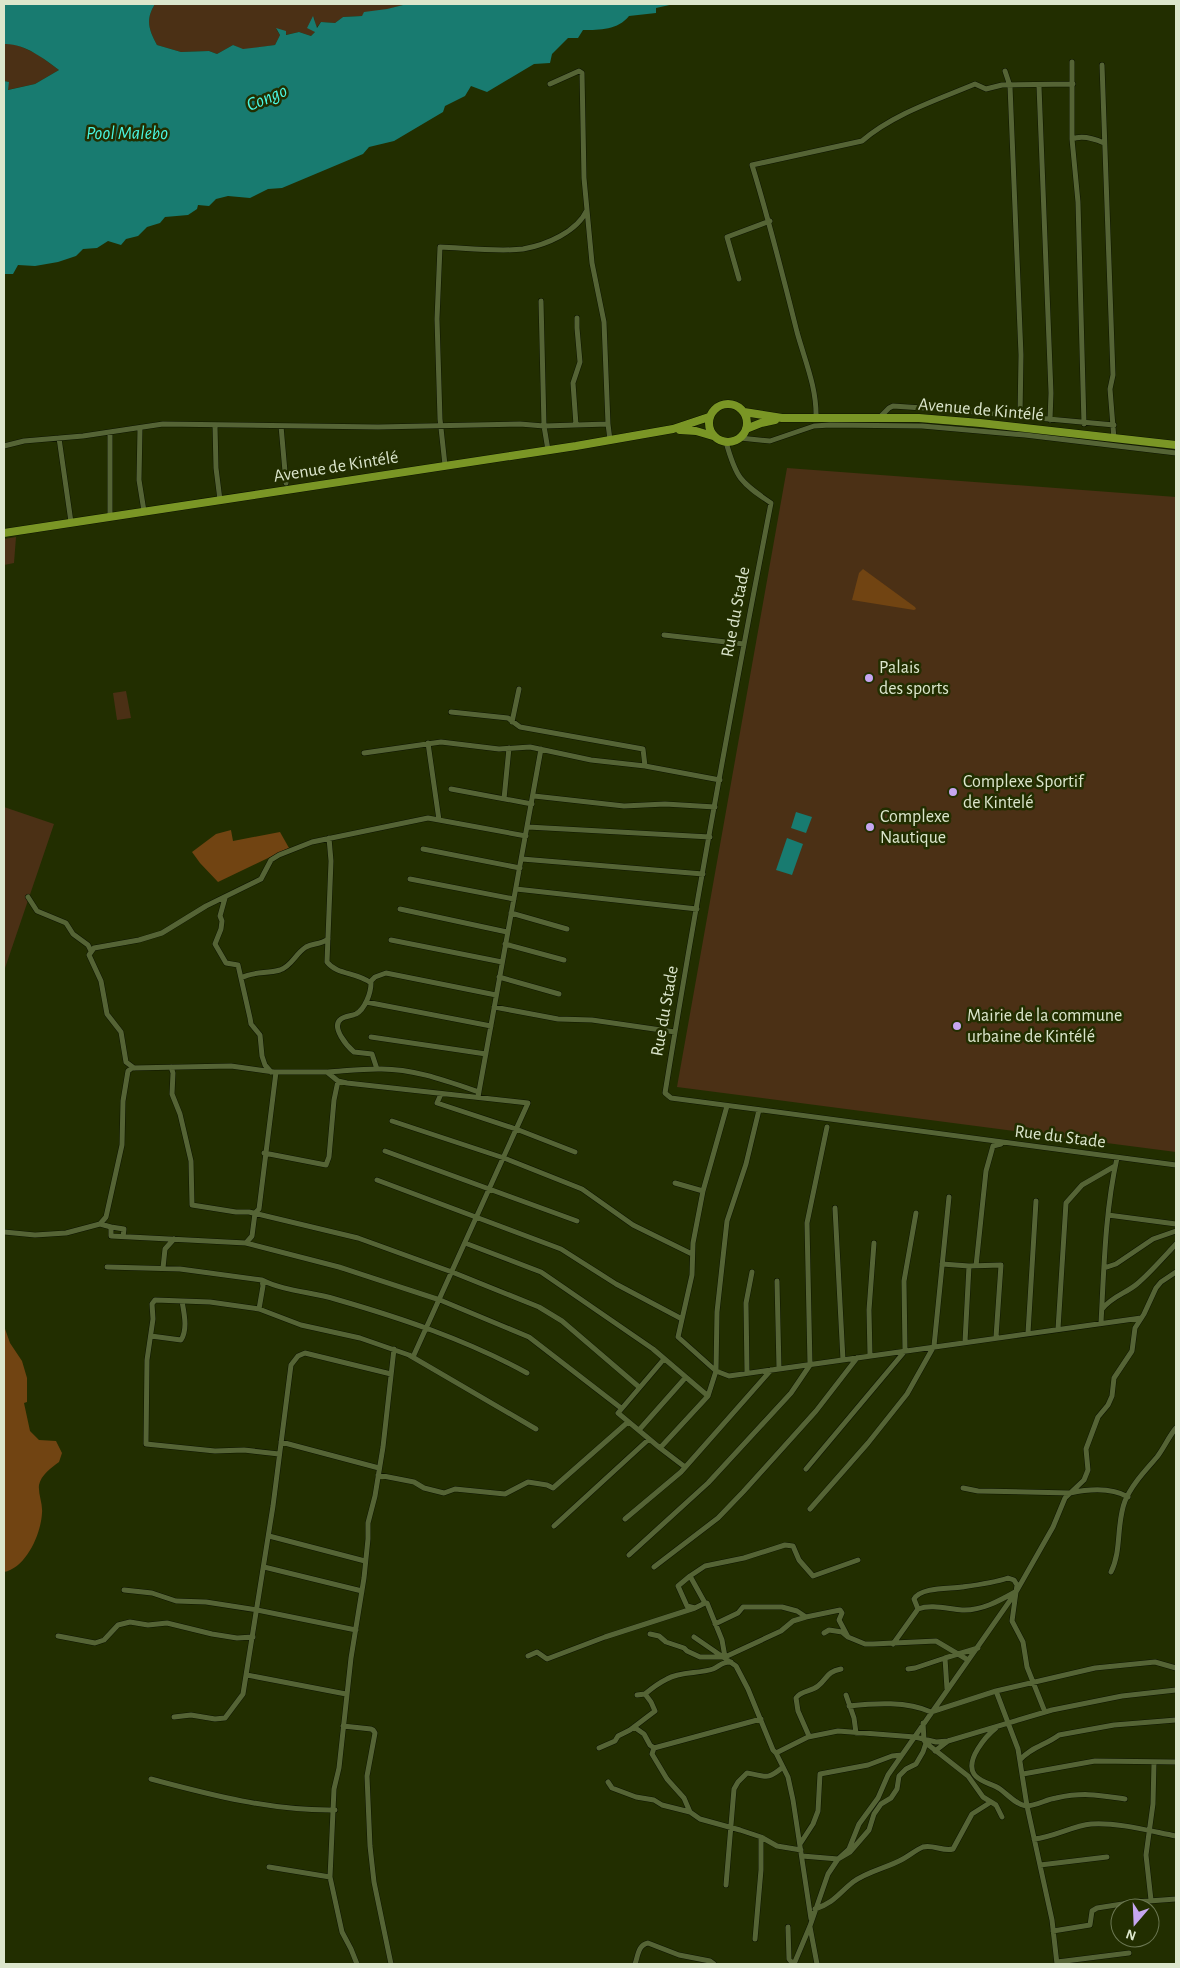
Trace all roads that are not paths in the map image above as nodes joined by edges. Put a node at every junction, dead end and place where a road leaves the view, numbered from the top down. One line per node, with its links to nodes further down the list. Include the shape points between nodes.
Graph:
1 (1072, 62): 5 (street)
2 (1102, 66): 9 (street)
3 (1005, 70): 6 (street)
4 (550, 84): 10 (street, via 575,72 582,73 583,154)
5 (1073, 84): 7 (street); 8 (street)
6 (1010, 86): 7 (street); 11 (street, via 986,89 975,84 908,113 862,141 752,165); 16 (street, via 1021,356)
7 (1039, 86): 21 (street)
8 (1072, 139): 9 (street, via 1079,137); 23 (street, via 1078,202)
9 (1104, 143): 29 (street, via 1113,375 1110,389)
10 (588, 210): 22 (street, via 592,263 604,322); 27 (street, via 568,232 532,247 440,247 437,318)
11 (770, 222): 12 (street, via 727,237); 19 (street, via 816,397)
12 (739, 279)
13 (541, 301): 28 (street)
14 (577, 318): 25 (street, via 580,362 573,383)
15 (744, 412): 17 (main road, Avenue de Kintélé, via 732,404 724,404 718,406); 18 (main road, Avenue de Kintélé); 32 (main road)
16 (1020, 417): 20 (street, via 893,406); 21 (street)
17 (709, 418): 31 (main road, Avenue de Kintélé); 34 (main road)
18 (782, 418): 19 (main road, Avenue de Kintélé); 32 (main road, Avenue de Kintélé)
19 (816, 418): 20 (main road, Avenue de Kintélé)
20 (879, 418): 37 (main road, Avenue de Kintélé, via 980,423)
21 (1050, 420): 23 (street)
22 (608, 424): 25 (street); 38 (street)
23 (1084, 424): 29 (street)
24 (215, 425): 26 (street); 30 (street, via 163,424); 46 (street)
25 (576, 425): 28 (street)
26 (282, 426): 27 (street); 45 (street)
27 (441, 426): 28 (street); 44 (street)
28 (544, 426): 42 (street)
29 (1114, 426): 37 (street)
30 (140, 428): 33 (street); 47 (street, via 139,480)
31 (673, 429): 34 (main road, Avenue de Kintélé); 38 (main road, Avenue de Kintélé)
32 (746, 429): 36 (main road)
33 (110, 432): 35 (street); 48 (street)
34 (713, 436): 39 (main road, Avenue de Kintélé)
35 (59, 438): 41 (street); 49 (street)
36 (740, 438): 39 (main road); 43 (street, via 770,441 814,426 922,426)
37 (1114, 438): 40 (main road, Avenue de Kintélé)
38 (610, 440): 42 (main road, Avenue de Kintélé)
39 (726, 442): 52 (street, Rue du Stade, via 738,478 771,503)
40 (1176, 445)
41 (4, 446)
42 (548, 450): 44 (main road, Avenue de Kintélé)
43 (1176, 453)
44 (445, 465): 46 (main road, Avenue de Kintélé)
45 (286, 483)
46 (220, 500): 47 (main road, Avenue de Kintélé)
47 (144, 511): 48 (main road, Avenue de Kintélé)
48 (110, 516): 49 (main road, Avenue de Kintélé)
49 (71, 522): 50 (main road, Avenue de Kintélé)
50 (4, 533)
51 (664, 635): 52 (street)
52 (744, 644): 61 (street, Rue du Stade)
53 (519, 689): 55 (street)
54 (450, 712): 55 (street, via 504,718)
55 (512, 722): 60 (street, via 520,727 643,749)
56 (428, 743): 57 (street); 59 (street); 67 (street)
57 (509, 748): 58 (street); 64 (street)
58 (542, 749): 60 (street, via 591,760); 63 (street)
59 (364, 753)
60 (645, 766): 61 (street)
61 (720, 780): 66 (street, Rue du Stade)
62 (451, 789): 64 (street)
63 (534, 796): 65 (street); 66 (street, via 624,806)
64 (504, 799): 65 (street)
65 (532, 804): 68 (street)
66 (715, 807): 71 (street, Rue du Stade)
67 (440, 820): 69 (street); 70 (street, via 428,818)
68 (528, 827): 69 (street); 71 (street)
69 (526, 836): 73 (street)
70 (329, 838): 79 (street, via 279,855 271,860 261,879); 86 (street)
71 (710, 838): 75 (street, Rue du Stade)
72 (423, 849): 74 (street)
73 (522, 859): 74 (street); 75 (street)
74 (520, 868): 77 (street)
75 (703, 874): 82 (street, Rue du Stade)
76 (410, 879): 80 (street)
77 (516, 889): 80 (street); 82 (street)
78 (28, 897): 90 (street, via 37,911 66,923)
79 (225, 897): 90 (street, via 162,933); 95 (street, via 220,916 222,928 214,944 226,963 238,965)
80 (514, 899): 83 (street)
81 (400, 909): 85 (street)
82 (697, 909): 102 (street, Rue du Stade)
83 (511, 914): 84 (street); 85 (street)
84 (567, 930)
85 (507, 932): 88 (street)
86 (328, 939): 89 (street); 91 (street)
87 (391, 940): 93 (street)
88 (505, 944): 92 (street); 93 (street)
89 (317, 945): 91 (street); 95 (street, via 306,947 287,967 278,971 250,973)
90 (91, 950): 106 (street, via 89,954 105,995 107,1014 120,1032 126,1062)
91 (327, 955): 96 (street, via 331,967 362,976)
92 (564, 960)
93 (502, 962): 94 (street)
94 (500, 976): 97 (street); 98 (street)
95 (241, 978): 108 (street, via 251,1024 260,1035 265,1065)
96 (370, 982): 98 (street, via 386,973); 99 (street)
97 (559, 994)
98 (496, 995): 100 (street)
99 (366, 1002): 101 (street); 107 (street, via 356,1014 341,1019 338,1028 354,1052 372,1054)
100 (494, 1007): 101 (street); 102 (street, via 558,1019 592,1020)
101 (491, 1026): 104 (street)
102 (675, 1032): 113 (street, Rue du Stade, via 666,1096)
103 (371, 1036): 104 (street)
104 (486, 1054): 112 (street)
105 (171, 1067): 106 (street); 108 (street, via 231,1066); 133 (street, via 172,1094 180,1114 190,1161 192,1205)
106 (134, 1068): 138 (street, via 128,1071 125,1086 122,1145 110,1208)
107 (377, 1069): 109 (street); 112 (street, via 454,1082)
108 (274, 1072): 109 (street); 121 (street, via 274,1093)
109 (327, 1072): 110 (street)
110 (338, 1081): 111 (street); 121 (street, via 326,1165)
111 (441, 1094): 112 (street); 117 (street, via 437,1103)
112 (478, 1095): 117 (street, via 528,1103)
113 (727, 1106): 114 (street, Rue du Stade); 129 (street)
114 (759, 1110): 118 (street, Rue du Stade); 185 (street, via 727,1221 717,1312)
115 (392, 1121): 122 (street)
116 (827, 1127): 182 (street, via 807,1224)
117 (516, 1129): 120 (street); 122 (street)
118 (1004, 1143): 123 (street, Rue du Stade); 152 (street, via 994,1146 986,1171)
119 (385, 1151): 128 (street)
120 (575, 1152)
121 (264, 1153): 133 (street)
122 (504, 1158): 128 (street); 149 (street, via 582,1189 633,1225)
123 (1117, 1158): 124 (street, Rue du Stade); 125 (street)
124 (1176, 1165)
125 (1115, 1166): 135 (street); 169 (street, via 1082,1185 1066,1203)
126 (377, 1180): 136 (street)
127 (676, 1183): 129 (street)
128 (491, 1188): 136 (street); 137 (street)
129 (703, 1191): 149 (street)
130 (949, 1198): 150 (street)
131 (1036, 1201): 170 (street)
132 (835, 1208): 181 (street)
133 (258, 1212): 145 (street, via 252,1236); 156 (street, via 358,1238)
134 (916, 1213): 176 (street, via 904,1281)
135 (1108, 1215): 139 (street); 155 (street)
136 (478, 1217): 146 (street); 166 (street, via 561,1249 616,1284)
137 (577, 1221)
138 (100, 1224): 140 (street); 142 (street, via 48,1235)
139 (1176, 1224)
140 (111, 1226): 143 (street, via 124,1229); 143 (street, via 111,1236)
141 (1176, 1231): 155 (street, via 1152,1239 1116,1264)
142 (4, 1232)
143 (123, 1237): 144 (street)
144 (174, 1239): 145 (street); 154 (street, via 165,1249)
145 (246, 1243): 161 (street, via 331,1264)
146 (465, 1243): 156 (street); 180 (street, via 541,1272)
147 (874, 1243): 177 (street, via 869,1310)
148 (1176, 1244): 164 (street, via 1164,1260 1136,1284 1110,1300)
149 (692, 1254): 166 (street, via 692,1275)
150 (942, 1264): 151 (street); 174 (street)
151 (969, 1266): 152 (street); 173 (street)
152 (976, 1266): 172 (street, via 1001,1265)
153 (107, 1267): 154 (street)
154 (163, 1268): 159 (street)
155 (1104, 1268): 164 (street)
156 (452, 1272): 161 (street); 190 (street, via 539,1307 562,1321)
157 (752, 1272): 187 (street, via 746,1303)
158 (1176, 1272): 165 (street, via 1156,1288)
159 (262, 1280): 163 (street); 168 (street, via 337,1299)
160 (777, 1281): 183 (street)
161 (440, 1300): 168 (street); 192 (street, via 529,1337)
162 (182, 1301): 163 (street); 171 (street, via 155,1300 152,1304); 171 (street, via 182,1340)
163 (259, 1309): 175 (street, via 301,1325)
164 (1102, 1310): 167 (street)
165 (1141, 1318): 167 (street); 206 (street, via 1135,1328 1132,1351 1114,1378 1112,1396 1098,1417 1086,1449 1086,1475)
166 (682, 1319): 185 (street, via 678,1337)
167 (1100, 1323): 169 (street)
168 (426, 1328): 178 (street); 186 (street, via 494,1354)
169 (1058, 1329): 170 (street)
170 (1028, 1333): 172 (street)
171 (151, 1336): 200 (street, via 146,1365 146,1444)
172 (996, 1337): 173 (street)
173 (965, 1342): 174 (street)
174 (934, 1346): 176 (street); 208 (street, via 906,1394)
175 (394, 1349): 178 (street); 188 (street)
176 (905, 1351): 177 (street); 203 (street)
177 (870, 1356): 179 (street)
178 (413, 1357): 195 (street)
179 (857, 1358): 181 (street); 216 (street, via 816,1411 718,1518)
180 (664, 1359): 189 (street); 190 (street)
181 (843, 1360): 182 (street)
182 (810, 1365): 183 (street); 212 (street, via 791,1393 708,1484)
183 (779, 1369): 184 (street)
184 (771, 1370): 187 (street); 202 (street)
185 (716, 1371): 187 (street, via 729,1376); 191 (street)
186 (527, 1373)
187 (747, 1373)
188 (391, 1374): 198 (street, via 316,1354 298,1356 291,1365); 201 (street)
189 (686, 1377): 191 (street); 196 (street)
190 (639, 1387): 192 (street)
191 (708, 1396): 199 (street)
192 (621, 1408): 193 (street, via 618,1413)
193 (628, 1422): 196 (street); 204 (street, via 553,1488 528,1482 505,1494 455,1489 444,1493 414,1482)
194 (1176, 1428): 207 (street)
195 (536, 1429)
196 (638, 1430): 197 (street)
197 (649, 1439): 199 (street); 210 (street)
198 (281, 1442): 200 (street); 201 (street)
199 (660, 1448): 202 (street)
200 (279, 1454): 211 (street)
201 (379, 1468): 204 (street)
202 (686, 1468): 209 (street)
203 (806, 1469)
204 (378, 1475): 214 (street, via 368,1522)
205 (963, 1488): 206 (street)
206 (1070, 1493): 207 (street, via 1107,1490); 221 (street)
207 (1128, 1497): 217 (street, via 1119,1530 1117,1557)
208 (810, 1509)
209 (625, 1519)
210 (554, 1526)
211 (269, 1536): 214 (street); 215 (street)
212 (628, 1555)
213 (858, 1560): 218 (street, via 813,1576 798,1560 793,1546 785,1545 704,1566)
214 (365, 1561): 220 (street)
215 (264, 1567): 220 (street); 225 (street)
216 (654, 1567)
217 (1111, 1572)
218 (690, 1576): 222 (street); 223 (street, via 678,1586 685,1604)
219 (124, 1590): 225 (street, via 148,1592 176,1601)
220 (362, 1591): 228 (street)
221 (1016, 1592): 224 (street, via 969,1610); 224 (street, via 1017,1585 1008,1578 925,1592 914,1599); 236 (street); 247 (street, via 1012,1621 1023,1642 1026,1664)
222 (705, 1603): 223 (street); 227 (street)
223 (696, 1608): 238 (street, via 605,1637 547,1660 537,1652)
224 (918, 1609): 235 (street)
225 (257, 1610): 228 (street); 232 (street)
226 (806, 1617): 227 (street, via 782,1607 743,1607 738,1613); 234 (street, via 840,1610 839,1620); 239 (street)
227 (715, 1624): 239 (street)
228 (356, 1630): 251 (street)
229 (824, 1633): 234 (street, via 829,1630 842,1632)
230 (650, 1634): 239 (street, via 700,1657)
231 (58, 1636): 232 (street, via 95,1643 104,1640 118,1625 130,1622 148,1625 167,1623 212,1634)
232 (253, 1637): 246 (street)
233 (694, 1637): 239 (street)
234 (848, 1637): 235 (street, via 865,1644)
235 (893, 1644): 237 (street, via 936,1641)
236 (978, 1648): 237 (street); 241 (street)
237 (958, 1654): 240 (street); 241 (street)
238 (528, 1656)
239 (725, 1657): 242 (street)
240 (945, 1658): 245 (street); 248 (street)
241 (968, 1660): 248 (street)
242 (732, 1662): 252 (street, via 668,1678); 259 (street)
243 (1176, 1668): 247 (street, via 1155,1662 1096,1668)
244 (841, 1669): 267 (street, via 830,1672 818,1686 799,1693 796,1698)
245 (908, 1669)
246 (247, 1675): 251 (street); 258 (street, via 244,1694 224,1718)
247 (1034, 1682): 250 (street); 257 (street)
248 (947, 1690): 256 (street)
249 (1176, 1690): 257 (street, via 1122,1696)
250 (996, 1691): 256 (street); 262 (street)
251 (346, 1694): 264 (street)
252 (645, 1694): 253 (street); 265 (street, via 655,1711)
253 (637, 1695)
254 (846, 1695): 255 (street)
255 (849, 1706): 256 (street, via 898,1705); 266 (street)
256 (931, 1712): 261 (street)
257 (1045, 1712): 262 (street)
258 (174, 1717)
259 (761, 1719): 272 (street); 275 (street)
260 (1176, 1720): 277 (street, via 1114,1725 1059,1735 1030,1750)
261 (923, 1723): 268 (street); 270 (street)
262 (1009, 1723): 263 (street); 277 (street)
263 (1000, 1725): 269 (street); 286 (street, via 978,1748 973,1762 974,1775)
264 (343, 1726): 287 (street); 316 (street, via 374,1730 367,1776 370,1846 374,1882)
265 (634, 1727): 271 (street); 272 (street)
266 (856, 1733): 267 (street); 268 (street)
267 (809, 1736): 273 (street)
268 (915, 1737): 270 (street); 276 (street)
269 (948, 1741): 270 (street); 274 (street)
270 (925, 1742): 274 (street); 298 (street, via 916,1764 899,1776 897,1789 874,1814 869,1830 850,1852)
271 (599, 1748)
272 (654, 1748): 288 (street, via 652,1754 667,1779 684,1798)
273 (782, 1750): 275 (street); 280 (street)
274 (934, 1751): 285 (street, via 968,1776 983,1797)
275 (776, 1753): 280 (street)
276 (902, 1755): 295 (street, via 820,1774 818,1811); 298 (street, via 859,1824 849,1849)
277 (1020, 1760): 281 (street)
278 (1154, 1762): 279 (street); 281 (street, via 1095,1761); 291 (street, via 1153,1804)
279 (1176, 1762)
280 (782, 1764): 290 (street, via 772,1776 747,1773 738,1782 734,1790); 295 (street, via 789,1779)
281 (1023, 1774): 286 (street)
282 (151, 1779): 287 (street, via 275,1807)
283 (608, 1782): 288 (street, via 612,1788 636,1797)
284 (1125, 1800): 286 (street, via 1081,1794)
285 (991, 1802): 289 (street); 307 (street, via 972,1814 953,1849 925,1846 853,1882 832,1902)
286 (1027, 1806): 294 (street)
287 (334, 1810): 301 (street)
288 (690, 1812): 290 (street, via 700,1819)
289 (1002, 1818)
290 (730, 1827): 293 (street); 302 (street)
291 (1148, 1830): 292 (street); 294 (street, via 1090,1824); 303 (street, via 1146,1861)
292 (1176, 1836)
293 (761, 1837): 295 (street, via 773,1844); 312 (street, via 762,1870)
294 (1034, 1839): 299 (street)
295 (800, 1847): 296 (street)
296 (802, 1856): 298 (street); 308 (street)
297 (1107, 1857): 299 (street)
298 (838, 1860): 307 (street, via 828,1874)
299 (1040, 1864): 311 (street)
300 (269, 1867): 301 (street)
301 (330, 1877): 315 (street, via 342,1932)
302 (726, 1885)
303 (1151, 1898)
304 (1176, 1899): 305 (street)
305 (1160, 1900)
306 (1110, 1906): 311 (street, via 1092,1911 1090,1925)
307 (815, 1909): 308 (street)
308 (811, 1920): 309 (street)
309 (810, 1926): 319 (street); 320 (street)
310 (788, 1928): 319 (street, via 790,1959)
311 (1053, 1931): 314 (street)
312 (755, 1939)
313 (1129, 1953): 314 (street)
314 (1057, 1963)
315 (357, 1964)
316 (392, 1964)
317 (635, 1964): 318 (street, via 640,1947 648,1943)
318 (714, 1964)
319 (794, 1964)
320 (817, 1964)

